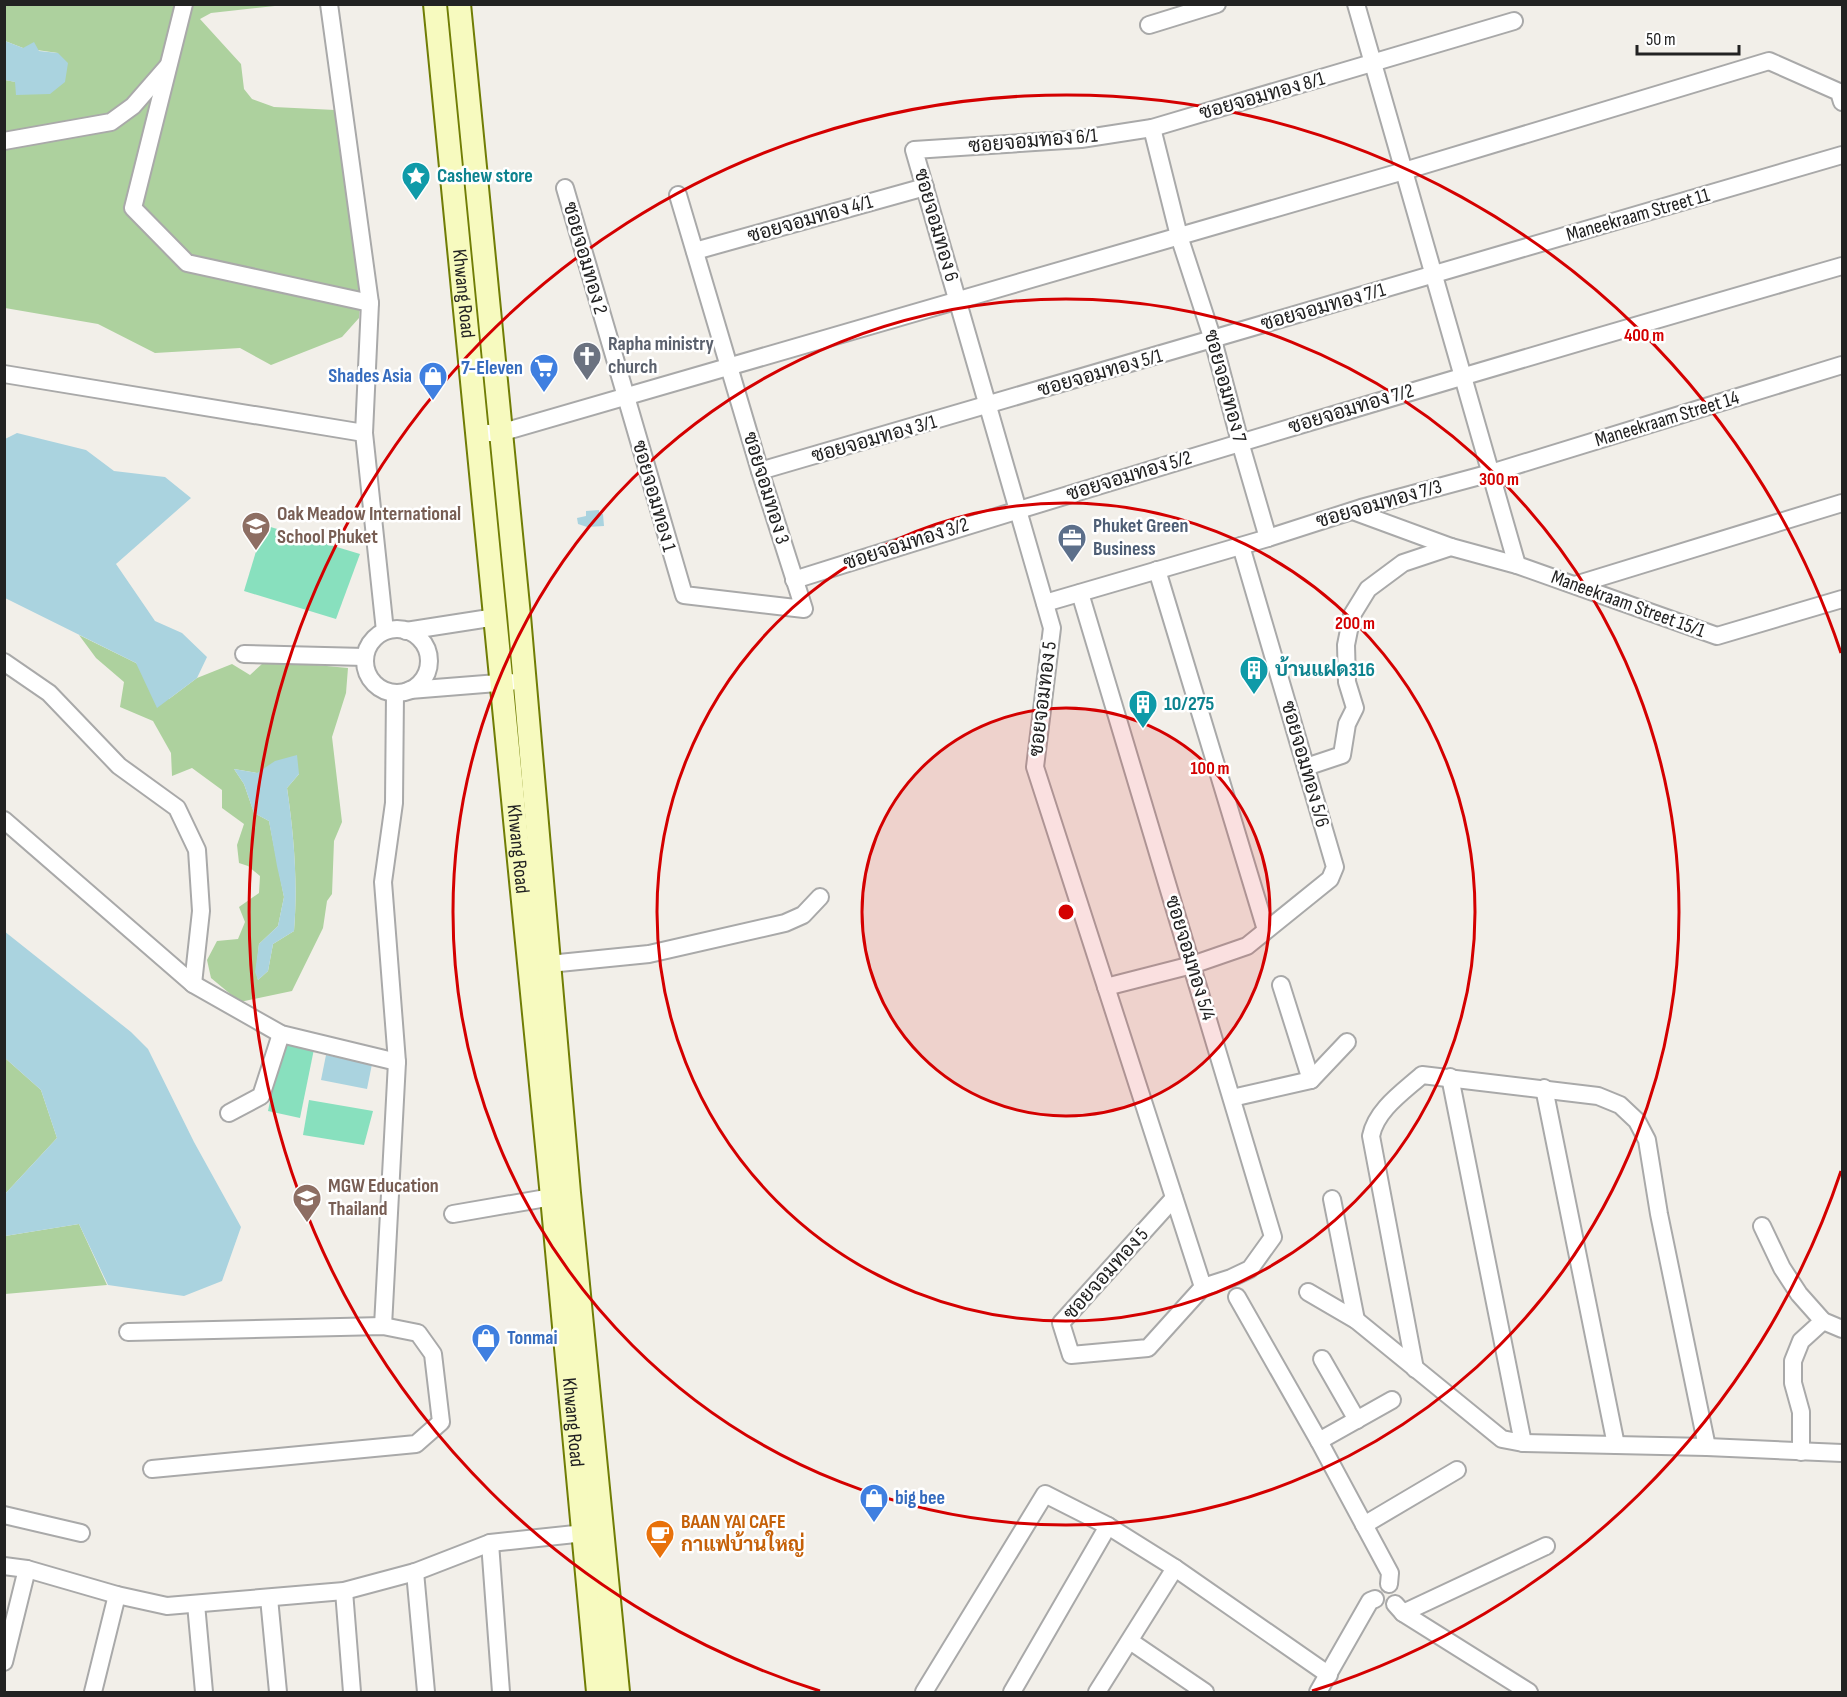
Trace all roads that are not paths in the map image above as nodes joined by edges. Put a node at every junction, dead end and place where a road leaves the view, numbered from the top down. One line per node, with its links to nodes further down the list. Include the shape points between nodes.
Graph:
1 (184, 4): 9 (street)
2 (329, 4): 27 (street)
3 (435, 4): 20 (main road, Khwang Road)
4 (459, 4): 21 (main road, Khwang Road)
5 (1217, 4): 8 (street)
6 (1356, 4): 10 (street)
7 (1514, 21): 10 (street, ซอยจอมทอง 8/1)
8 (1149, 25)
9 (169, 64): 13 (street, via 133,106 111,122); 27 (street, via 133,208 187,263)
10 (1373, 64): 12 (street, ซอยจอมทอง 8/1); 16 (street)
11 (1842, 102): 16 (street, via 1839,92 1768,61)
12 (1152, 128): 14 (street, ซอยจอมทอง 6/1, via 1081,139); 22 (street, ซอยจอมทอง 7)
13 (4, 141)
14 (914, 150): 17 (street, ซอยจอมทอง 6)
15 (1842, 155): 25 (street, Maneekraam Street 11)
16 (1404, 171): 22 (street); 25 (street)
17 (925, 187): 23 (street, ซอยจอมทอง 4/1); 26 (street, ซอยจอมทอง 6)
18 (565, 188): 33 (street, ซอยจอมทอง 2)
19 (678, 195): 23 (street, ซอยจอมทอง 3)
20 (456, 217): 21 (main road); 36 (main road, Khwang Road)
21 (480, 218): 37 (main road, Khwang Road)
22 (1179, 236): 26 (street); 28 (street, ซอยจอมทอง 7)
23 (695, 251): 30 (street, ซอยจอมทอง 3)
24 (1842, 266): 32 (street, ซอยจอมทอง 7/2)
25 (1433, 274): 28 (street, ซอยจอมทอง 7/1); 32 (street)
26 (957, 300): 30 (street); 34 (street, ซอยจอมทอง 5)
27 (370, 303): 35 (street)
28 (1213, 340): 34 (street, ซอยจอมทอง 5/1); 38 (street, ซอยจอมทอง 7)
29 (1842, 365): 40 (street, Maneekraam Street 14)
30 (730, 366): 33 (street); 39 (street, ซอยจอมทอง 3)
31 (4, 374): 35 (street)
32 (1462, 376): 38 (street, ซอยจอมทอง 7/2); 40 (street)
33 (626, 396): 37 (street); 54 (street, ซอยจอมทอง 1, via 684,595)
34 (988, 406): 39 (street, ซอยจอมทอง 3/1); 42 (street, ซอยจอมทอง 5)
35 (364, 433): 56 (street)
36 (477, 433): 37 (street); 55 (main road, Khwang Road)
37 (500, 433): 61 (main road, Khwang Road)
38 (1240, 442): 42 (street, ซอยจอมทอง 5/2); 44 (street, ซอยจอมทอง 7)
39 (760, 471): 49 (street, ซอยจอมทอง 3)
40 (1491, 472): 43 (street, ซอยจอมทอง 7/3); 47 (street)
41 (1842, 503): 50 (street)
42 (1018, 509): 49 (street, ซอยจอมทอง 3/2); 53 (street, ซอยจอมทอง 5)
43 (1353, 511): 44 (street, ซอยจอมทอง 7/3); 46 (street, Maneekraam Street 15/1)
44 (1268, 538): 45 (street, ซอยจอมทอง 7/3)
45 (1241, 546): 48 (street, ซอยจอมทอง 7/3); 63 (street, ซอยจอมทอง 5/6)
46 (1450, 547): 47 (street, Maneekraam Street 15/1); 63 (street, via 1403,563 1368,589 1352,615 1346,645 1347,682 1355,708 1347,724 1342,754)
47 (1517, 565): 50 (street, Maneekraam Street 15/1)
48 (1157, 570): 51 (street, ซอยจอมทอง 7/3); 66 (street)
49 (794, 580): 54 (street, ซอยจอมทอง 3)
50 (1575, 585): 52 (street, Maneekraam Street 15/1, via 1717,636)
51 (1080, 592): 53 (street, ซอยจอมทอง 7/3); 68 (street, ซอยจอมทอง 5/4)
52 (1842, 599)
53 (1045, 603): 71 (street, ซอยจอมทอง 5, via 1052,628 1035,767)
54 (804, 609)
55 (495, 618): 57 (street); 61 (main road, Khwang Road)
56 (385, 631): 57 (street); 59 (street, via 374,638)
57 (406, 631): 62 (street, via 425,645 428,667 424,678)
58 (244, 654): 59 (street)
59 (365, 657): 62 (street, via 370,678 384,690)
60 (4, 662): 69 (street, via 49,693 119,766 177,808 196,850 201,911)
61 (513, 682): 62 (street); 67 (main road, Khwang Road); 72 (main road, Khwang Road)
62 (402, 692): 75 (street, via 394,803 383,882)
63 (1306, 767): 66 (street, ซอยจอมทอง 5/6, via 1335,867 1330,879)
64 (4, 820): 69 (street)
65 (820, 897): 67 (street, via 803,915 785,923 649,954)
66 (1266, 930): 68 (street, via 1246,946)
67 (549, 964): 72 (main road, Khwang Road)
68 (1192, 965): 71 (street); 79 (street, ซอยจอมทอง 5/4)
69 (194, 984): 73 (street)
70 (1281, 985): 77 (street)
71 (1106, 987): 82 (street, ซอยจอมทอง 5)
72 (545, 1026): 81 (main road, Khwang Road); 109 (main road, Khwang Road)
73 (281, 1034): 75 (street); 80 (street, via 261,1096)
74 (1347, 1042): 77 (street)
75 (397, 1062): 91 (street)
76 (1450, 1077): 78 (street); 95 (street, via 1422,1075 1392,1102 1373,1125 1371,1136); 99 (street)
77 (1311, 1080): 79 (street)
78 (1544, 1088): 100 (street); 101 (street, via 1598,1096 1620,1105 1637,1121 1647,1140)
79 (1232, 1098): 86 (street, ซอยจอมทอง 5/4, via 1274,1237 1250,1269)
80 (229, 1113)
81 (552, 1197): 84 (street); 109 (main road, Khwang Road)
82 (1174, 1198): 86 (street, ซอยจอมทอง 5); 86 (street, ซอยจอมทอง 5, via 1061,1323 1071,1355 1148,1347)
83 (1332, 1199): 89 (street)
84 (453, 1214)
85 (1762, 1226): 90 (street, via 1782,1268)
86 (1203, 1287)
87 (1308, 1292): 89 (street)
88 (1237, 1297): 98 (street)
89 (1356, 1320): 95 (street)
90 (1823, 1321): 92 (street); 102 (street, via 1801,1341 1793,1361 1793,1383 1801,1412)
91 (383, 1326): 93 (street); 104 (street, via 418,1333 433,1354 441,1422 416,1444)
92 (1842, 1329)
93 (128, 1332)
94 (1322, 1359): 97 (street)
95 (1415, 1369): 99 (street, via 1502,1439)
96 (1392, 1400): 97 (street)
97 (1356, 1420): 98 (street)
98 (1319, 1442): 107 (street)
99 (1523, 1443): 100 (street)
100 (1616, 1445): 101 (street)
101 (1707, 1447): 102 (street)
102 (1801, 1452): 103 (street)
103 (1842, 1453)
104 (152, 1469)
105 (1457, 1470): 107 (street)
106 (4, 1515): 110 (street)
107 (1364, 1525): 117 (street, via 1390,1573)
108 (1108, 1526): 114 (street); 135 (street, via 1045,1494); 136 (street)
109 (592, 1532): 111 (street); 133 (main road, Khwang Road); 134 (main road, Khwang Road)
110 (81, 1533)
111 (490, 1543): 116 (street); 132 (street)
112 (1546, 1546): 123 (street)
113 (4, 1566): 115 (street)
114 (1175, 1568): 124 (street); 126 (street)
115 (27, 1569): 119 (street); 125 (street)
116 (415, 1572): 118 (street); 131 (street)
117 (1389, 1584): 121 (street, via 1377,1589); 123 (street, via 1398,1592)
118 (344, 1591): 120 (street); 130 (street)
119 (117, 1595): 122 (street, via 167,1606); 127 (street)
120 (269, 1598): 122 (street); 129 (street)
121 (1375, 1599): 123 (street, via 1384,1607); 126 (street)
122 (196, 1604): 128 (street)
123 (1399, 1609): 140 (street)
124 (1130, 1641): 137 (street); 138 (street)
125 (4, 1662)
126 (1329, 1675): 139 (street)
127 (93, 1692)
128 (204, 1692)
129 (278, 1692)
130 (352, 1692)
131 (426, 1692)
132 (501, 1692)
133 (598, 1692)
134 (618, 1692)
135 (924, 1692)
136 (1012, 1692)
137 (1097, 1692)
138 (1206, 1692)
139 (1318, 1692)
140 (1529, 1692)

